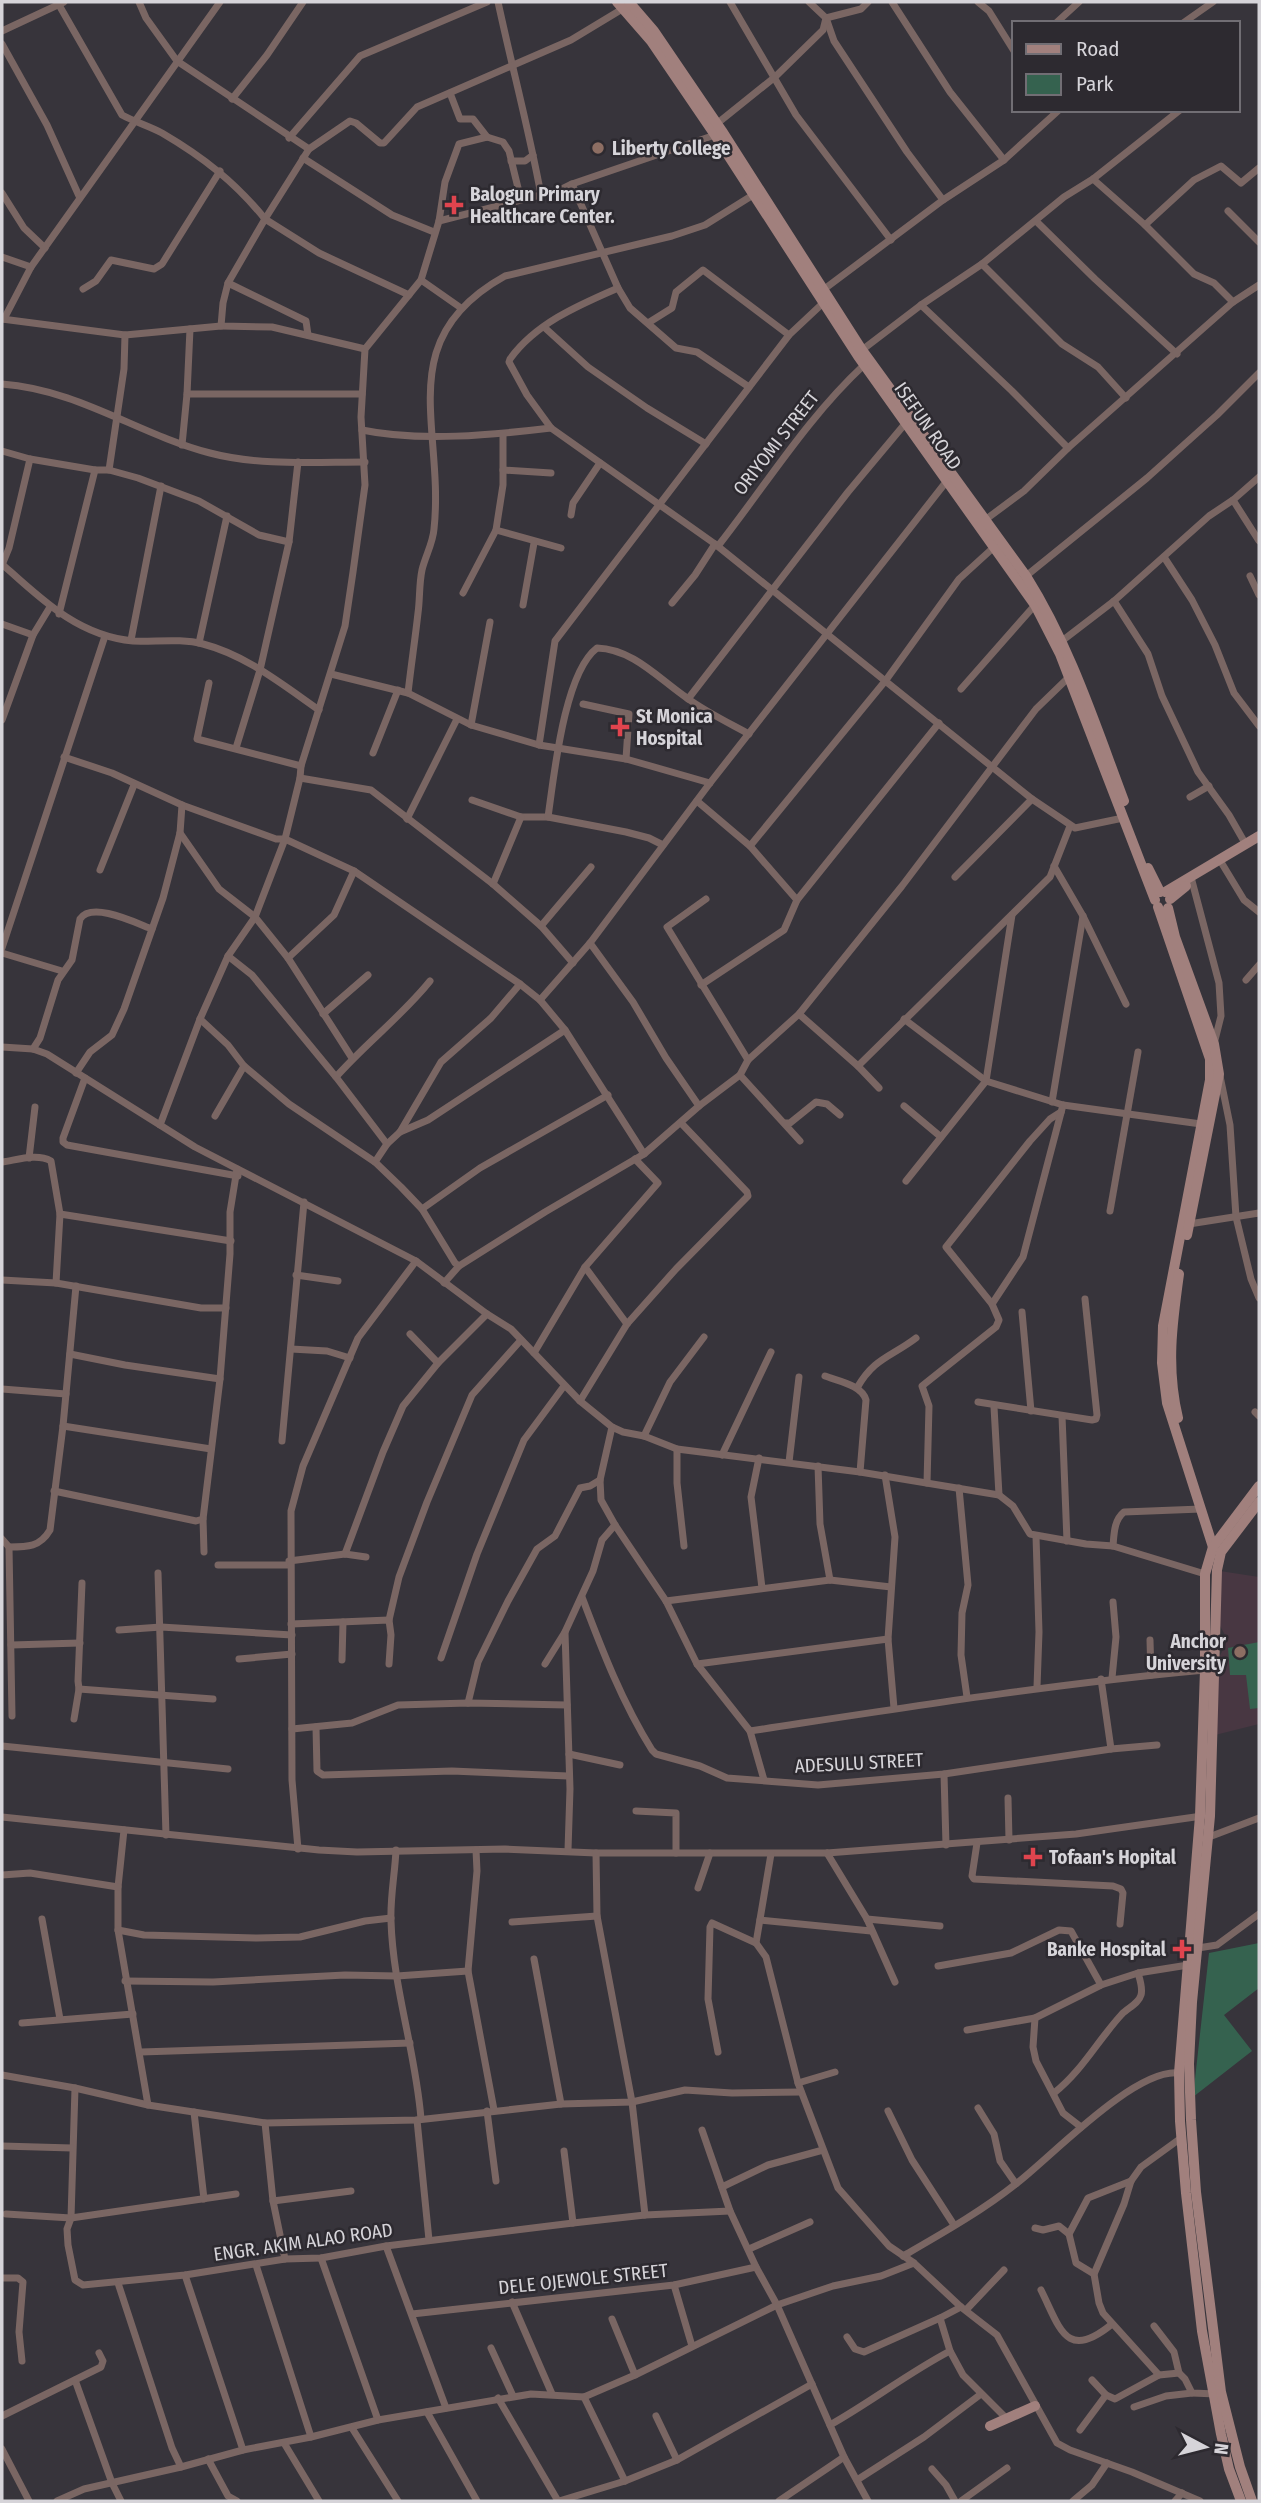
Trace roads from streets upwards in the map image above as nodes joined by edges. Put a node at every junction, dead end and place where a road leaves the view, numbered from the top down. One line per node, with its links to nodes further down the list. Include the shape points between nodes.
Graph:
1 (139, 2): 21 (street)
2 (303, 2): 25 (street)
3 (487, 2): 31 (street, via 360,55)
4 (498, 2): 22 (street)
5 (730, 2): 23 (street)
6 (809, 2): 15 (street)
7 (868, 2): 15 (street, via 861,9)
8 (892, 2): 35 (street, via 950,92)
9 (979, 2): 20 (street)
10 (1079, 2): 16 (street)
11 (1213, 2): 17 (street)
12 (61, 3): 18 (street); 28 (street, via 122,115)
13 (217, 4): 21 (street)
14 (629, 4): 22 (street, via 592,29); 29 (street, ISEFUN ROAD)
15 (826, 18): 23 (street, via 824,30); 46 (street, via 834,41)
16 (1058, 21)
17 (1186, 21)
18 (2, 31)
19 (2, 44): 44 (street, via 47,125)
20 (1012, 48)
21 (177, 61): 25 (street); 28 (street)
22 (511, 66): 24 (street); 33 (street)
23 (775, 77): 29 (street); 53 (street, via 796,115)
24 (450, 93): 30 (street, via 460,119 473,119); 32 (street, via 416,107 384,143 350,121)
25 (232, 99): 31 (street)
26 (1056, 112): 35 (street)
27 (1177, 112): 39 (street)
28 (135, 122): 38 (street, via 159,131); 44 (street)
29 (714, 130): 40 (street); 43 (street, ISEFUN ROAD); 65 (street, ISEFUN ROAD)
30 (487, 137): 36 (street, via 503,142); 49 (street, via 459,144 445,182)
31 (289, 138): 32 (street)
32 (309, 149): 34 (street)
33 (533, 155): 36 (street, via 525,161); 42 (street)
34 (303, 158): 48 (street); 52 (street, via 392,215)
35 (1003, 160): 46 (street)
36 (511, 161): 45 (street)
37 (1259, 168): 51 (street, via 1241,183 1222,166 1195,180)
38 (220, 171): 48 (street); 64 (street, via 162,264 154,269 111,260 96,281)
39 (1093, 179): 50 (street); 51 (street)
40 (572, 184): 42 (street); 56 (street)
41 (2, 193): 55 (street, via 24,228)
42 (541, 195): 45 (street)
43 (753, 195): 56 (street, via 705,225); 68 (street, ISEFUN ROAD)
44 (79, 196): 55 (street)
45 (521, 200): 49 (street)
46 (943, 200): 53 (street)
47 (1228, 211): 54 (street)
48 (265, 219): 61 (street); 66 (street, via 318,253)
49 (439, 221): 52 (street)
50 (1036, 221): 58 (street); 81 (street)
51 (1145, 225): 67 (street, via 1194,274 1214,283)
52 (434, 232): 60 (street)
53 (891, 240): 65 (street)
54 (1259, 242)
55 (45, 248): 59 (street)
56 (600, 251): 63 (street); 70 (street, via 505,275)
57 (2, 257): 59 (street)
58 (982, 264): 69 (street); 88 (street, via 1062,344 1098,367)
59 (31, 267): 71 (street)
60 (421, 280): 66 (street); 70 (street)
61 (228, 283): 73 (street); 77 (street, via 306,321)
62 (1259, 285): 67 (street)
63 (618, 288): 72 (street, via 630,308); 74 (street)
64 (83, 289)
65 (823, 290): 80 (street, ISEFUN ROAD)
66 (409, 295): 79 (street)
67 (1233, 302): 81 (street)
68 (822, 304): 78 (street); 82 (street, ISEFUN ROAD)
69 (921, 305): 80 (street); 97 (street)
70 (461, 308): 94 (street, via 443,331 434,359)
71 (3, 319): 76 (street)
72 (648, 323): 78 (street, via 672,308 676,292 704,270); 85 (street, via 676,348 696,352)
73 (221, 326): 75 (street); 77 (street, via 272,327)
74 (544, 327): 91 (street, via 509,362); 95 (street, via 588,367)
75 (190, 329): 76 (street); 86 (street)
76 (125, 335): 89 (street)
77 (308, 335): 79 (street)
78 (789, 335): 85 (street)
79 (365, 349): 87 (street)
80 (862, 351): 114 (street, ISEFUN ROAD)
81 (1177, 354): 88 (street)
82 (863, 365): 90 (street, ISEFUN ROAD); 119 (street, ORIYOMI STREET, via 814,419)
83 (1259, 373): 124 (street, via 1147,478)
84 (2, 384): 89 (street, via 68,396)
85 (749, 387): 95 (street)
86 (187, 394): 87 (street); 96 (street)
87 (362, 394): 92 (street)
88 (1126, 398): 97 (street)
89 (117, 417): 96 (street); 104 (street)
90 (904, 425): 108 (street, ISEFUN ROAD); 126 (street)
91 (551, 428): 93 (street); 102 (street)
92 (362, 430): 94 (street); 101 (street)
93 (503, 434): 94 (street); 105 (street)
94 (431, 436): 150 (street, via 434,533 421,571)
95 (706, 444): 111 (street)
96 (182, 445): 100 (street, via 243,459)
97 (1068, 449): 114 (street)
98 (2, 451): 99 (street)
99 (30, 459): 103 (street); 123 (street)
100 (298, 462): 101 (street); 117 (street)
101 (365, 462): 144 (street, via 345,626)
102 (600, 463): 111 (street); 112 (street, via 573,503)
103 (95, 470): 104 (street); 134 (street)
104 (108, 470): 109 (street)
105 (503, 470): 106 (street); 115 (street)
106 (551, 473)
107 (1259, 477): 110 (street)
108 (946, 482): 121 (street, ISEFUN ROAD); 137 (street)
109 (161, 486): 113 (street); 140 (street)
110 (1233, 500): 116 (street); 122 (street)
111 (660, 506): 119 (street); 161 (street, via 555,641)
112 (571, 515)
113 (227, 516): 117 (street, via 259,535); 141 (street)
114 (985, 520): 124 (street, ISEFUN ROAD)
115 (496, 530): 118 (street); 127 (street)
116 (1259, 541)
117 (289, 542): 143 (street)
118 (534, 542): 120 (street); 131 (street)
119 (717, 545): 126 (street); 130 (street, ORIYOMI STREET)
120 (561, 548)
121 (993, 548): 132 (street, ISEFUN ROAD); 146 (street, via 959,579)
122 (1164, 556): 129 (street); 159 (street, via 1198,611 1234,693)
123 (2, 564): 133 (street)
124 (1026, 576): 142 (street, ISEFUN ROAD, via 1044,604)
125 (1250, 576): 128 (street)
126 (773, 590): 137 (street); 152 (street)
127 (463, 593)
128 (1259, 595)
129 (1115, 601): 142 (street); 172 (street, via 1148,654 1168,709)
130 (672, 603)
131 (523, 605)
132 (1035, 605): 142 (street, ISEFUN ROAD); 148 (street)
133 (50, 607): 134 (street); 138 (street)
134 (59, 614): 139 (street)
135 (490, 622): 158 (street)
136 (2, 624): 138 (street)
137 (828, 634): 146 (street); 160 (street)
138 (33, 635): 151 (street)
139 (105, 636): 140 (street); 165 (street)
140 (131, 640): 141 (street)
141 (199, 643): 143 (street)
142 (1059, 644): 145 (street, ISEFUN ROAD); 199 (street, ISEFUN ROAD, via 1090,710)
143 (260, 670): 154 (street); 163 (street)
144 (331, 674): 149 (street); 154 (street)
145 (1069, 677): 167 (street, via 1036,709); 180 (street, ISEFUN ROAD)
146 (886, 680): 157 (street); 188 (street)
147 (209, 683): 163 (street, via 197,739)
148 (961, 689)
149 (398, 690): 150 (street); 164 (street)
150 (408, 693): 155 (street)
151 (5, 697): 156 (street)
152 (688, 699): 160 (street); 162 (street, via 648,667 597,648 582,668)
153 (583, 704): 166 (street, via 629,714)
154 (319, 710): 168 (street)
155 (457, 719): 158 (street); 181 (street)
156 (2, 720)
157 (939, 723): 167 (street); 198 (street)
158 (471, 725): 161 (street)
159 (1259, 726)
160 (749, 734): 170 (street)
161 (539, 745): 162 (street)
162 (558, 747): 166 (street); 179 (street)
163 (236, 748): 168 (street)
164 (373, 753)
165 (64, 757): 171 (street); 207 (street)
166 (626, 759): 170 (street)
167 (993, 765): 174 (street); 221 (street)
168 (301, 766): 169 (street)
169 (300, 778): 181 (street, via 372,790); 184 (street)
170 (710, 783): 176 (street)
171 (134, 785): 177 (street); 192 (street)
172 (1209, 786): 173 (street); 186 (street)
173 (1190, 797)
174 (1032, 799): 182 (street); 194 (street)
175 (472, 800): 178 (street)
176 (696, 801): 187 (street); 188 (street)
177 (182, 805): 183 (street); 184 (street)
178 (521, 817): 179 (street); 196 (street)
179 (548, 817): 187 (street)
180 (1123, 818): 182 (street, via 1081,829); 199 (street, ISEFUN ROAD)
181 (407, 819): 196 (street)
182 (1070, 826): 190 (street)
183 (180, 833): 203 (street, via 219,889); 205 (street)
184 (285, 839): 193 (street); 203 (street)
185 (1259, 839): 186 (street); 189 (street)
186 (1245, 843): 199 (street)
187 (663, 845): 206 (street)
188 (750, 846): 198 (street)
189 (1221, 862): 195 (street); 200 (street, via 1244,900)
190 (1054, 866): 201 (street, via 1050,877); 202 (street)
191 (591, 867): 204 (street)
192 (100, 870)
193 (354, 872): 209 (street, via 334,915); 216 (street)
194 (955, 877)
195 (1192, 881): 199 (street); 225 (street, via 1219,983 1221,1016)
196 (493, 884): 204 (street)
197 (706, 899): 217 (street, via 667,927)
198 (797, 900): 217 (street, via 784,930)
199 (1163, 900): 225 (street); 252 (street, via 1210,1059)
200 (1259, 912)
201 (1012, 915): 222 (street); 238 (street)
202 (1083, 916): 219 (street); 241 (street)
203 (255, 917): 208 (street); 209 (street)
204 (541, 926): 210 (street)
205 (152, 929): 212 (street, via 107,913 84,914 72,960); 233 (street, via 115,1030 90,1052)
206 (590, 943): 210 (street); 243 (street)
207 (2, 951): 212 (street)
208 (228, 956): 223 (street); 236 (street, via 252,975)
209 (288, 958): 220 (street)
210 (573, 962): 218 (street)
211 (1259, 965): 214 (street)
212 (62, 971): 227 (street)
213 (368, 975): 220 (street)
214 (1246, 980)
215 (430, 981): 229 (street)
216 (520, 984): 218 (street); 253 (street, via 491,1018 441,1062)
217 (701, 985): 230 (street)
218 (540, 1000): 224 (street)
219 (1126, 1004)
220 (323, 1014): 229 (street)
221 (800, 1014): 230 (street); 232 (street)
222 (904, 1019): 232 (street); 238 (street)
223 (200, 1020): 231 (street); 251 (street)
224 (565, 1030): 240 (street); 253 (street, via 428,1120)
225 (1214, 1044): 234 (street)
226 (2, 1047): 227 (street)
227 (33, 1049): 233 (street)
228 (1138, 1052): 246 (street)
229 (352, 1058): 236 (street)
230 (748, 1059): 235 (street)
231 (244, 1066): 248 (street); 261 (street, via 289,1104)
232 (858, 1066): 239 (street)
233 (76, 1073): 237 (street)
234 (1219, 1074): 269 (street, via 1230,1125); 270 (street)
235 (740, 1075): 243 (street); 249 (street)
236 (336, 1077): 256 (street)
237 (85, 1078): 251 (street); 262 (street, via 63,1138 66,1145)
238 (986, 1081): 241 (street); 254 (street)
239 (879, 1088)
240 (608, 1096): 257 (street); 265 (street, via 480,1168)
241 (1052, 1102): 245 (street)
242 (904, 1105): 254 (street)
243 (699, 1106): 250 (street)
244 (35, 1107): 258 (street)
245 (1062, 1108): 246 (street); 284 (street, via 1023,1257); 284 (street, via 946,1247)
246 (1128, 1114): 252 (street); 266 (street)
247 (840, 1115): 249 (street, via 828,1104 814,1102)
248 (215, 1116)
249 (785, 1123): 255 (street)
250 (682, 1124): 257 (street); 288 (street, via 748,1196)
251 (160, 1125): 262 (street)
252 (1201, 1125): 330 (street, via 1162,1348 1167,1403)
253 (400, 1132): 256 (street)
254 (941, 1137): 263 (street)
255 (800, 1141)
256 (387, 1144): 261 (street)
257 (644, 1154): 259 (street)
258 (29, 1158): 260 (street); 268 (street, via 51,1161)
259 (635, 1158): 273 (street); 274 (street, via 658,1183)
260 (2, 1162)
261 (375, 1163): 265 (street)
262 (237, 1172): 264 (street); 271 (street, via 230,1212)
263 (906, 1181)
264 (304, 1202): 272 (street); 275 (street)
265 (422, 1209): 273 (street)
266 (1110, 1211)
267 (1259, 1213): 269 (street)
268 (60, 1214): 271 (street); 279 (street)
269 (1236, 1217): 270 (street); 276 (street)
270 (1189, 1224): 336 (street, via 1172,1327 1171,1372 1183,1439)
271 (231, 1241): 285 (street)
272 (416, 1261): 280 (street); 297 (street, via 358,1338)
273 (459, 1266): 280 (street)
274 (585, 1267): 288 (street); 295 (street)
275 (296, 1275): 278 (street); 293 (street)
276 (1255, 1277): 283 (street)
277 (2, 1280): 279 (street)
278 (338, 1281)
279 (56, 1283): 281 (street)
280 (444, 1283): 287 (street)
281 (76, 1286): 285 (street); 296 (street)
282 (1085, 1298): 310 (street, via 1097,1415 1092,1420)
283 (1259, 1298)
284 (992, 1304): 324 (street, via 999,1320 996,1327 922,1385 929,1406)
285 (226, 1308): 301 (street)
286 (1023, 1312): 309 (street)
287 (487, 1314): 292 (street); 298 (street)
288 (627, 1324): 306 (street)
289 (410, 1334): 298 (street)
290 (704, 1337): 313 (street, via 670,1382)
291 (916, 1338): 303 (street, via 866,1372)
292 (521, 1340): 295 (street); 354 (street, via 472,1395 427,1502)
293 (291, 1349): 297 (street, via 322,1350); 314 (street)
294 (771, 1352): 317 (street)
295 (534, 1353): 302 (street)
296 (70, 1354): 301 (street); 305 (street)
297 (350, 1358): 343 (street, via 303,1466 290,1511)
298 (438, 1363): 341 (street, via 403,1406)
299 (825, 1376): 303 (street)
300 (799, 1377): 319 (street)
301 (220, 1379): 315 (street)
302 (564, 1385): 306 (street); 366 (street, via 520,1449 477,1554)
303 (857, 1388): 321 (street, via 866,1400)
304 (2, 1390): 305 (street)
305 (66, 1394): 311 (street)
306 (580, 1401): 312 (street)
307 (978, 1402): 308 (street)
308 (994, 1406): 309 (street); 328 (street)
309 (1031, 1411): 310 (street)
310 (1062, 1416): 335 (street)
311 (63, 1426): 315 (street); 327 (street)
312 (612, 1427): 313 (street); 323 (street)
313 (644, 1436): 316 (street)
314 (282, 1441)
315 (211, 1449): 331 (street)
316 (677, 1449): 317 (street); 337 (street)
317 (722, 1455): 318 (street)
318 (759, 1458): 319 (street); 350 (street, via 751,1497)
319 (789, 1462): 320 (street)
320 (818, 1466): 321 (street); 347 (street, via 820,1524)
321 (860, 1472): 322 (street)
322 (885, 1475): 324 (street); 349 (street, via 895,1537)
323 (600, 1480): 332 (street, via 601,1500); 381 (street, via 580,1488 555,1536 537,1549 478,1662)
324 (927, 1483): 326 (street)
325 (1259, 1486): 336 (street)
326 (959, 1488): 328 (street); 379 (street, via 968,1585 961,1655)
327 (54, 1491): 331 (street); 339 (street, via 50,1530 42,1541)
328 (999, 1495): 333 (street, via 1013,1506 1028,1533)
329 (1259, 1502): 401 (street, via 1221,1552 1217,1570)
330 (1201, 1509): 336 (street); 338 (street, via 1124,1513 1115,1526)
331 (203, 1519): 340 (street)
332 (615, 1525): 351 (street, via 602,1540); 352 (street)
333 (1036, 1536): 335 (street); 376 (street)
334 (2, 1539): 339 (street)
335 (1067, 1541): 338 (street)
336 (1216, 1545): 346 (street)
337 (684, 1546)
338 (1113, 1546): 346 (street)
339 (9, 1547): 364 (street)
340 (204, 1552)
341 (345, 1554): 342 (street); 343 (street)
342 (366, 1557)
343 (289, 1563): 344 (street); 356 (street)
344 (218, 1565)
345 (158, 1573): 357 (street)
346 (1205, 1574): 372 (street)
347 (831, 1580): 349 (street); 350 (street)
348 (82, 1583): 363 (street)
349 (891, 1587): 361 (street)
350 (762, 1588): 352 (street)
351 (582, 1597): 359 (street); 398 (street, ADESULU STREET, via 626,1705 652,1750 727,1778)
352 (666, 1601): 371 (street)
353 (1113, 1602): 374 (street)
354 (389, 1620): 355 (street); 369 (street)
355 (343, 1622): 356 (street); 368 (street)
356 (291, 1624): 360 (street)
357 (161, 1627): 358 (street); 360 (street); 378 (street)
358 (119, 1630)
359 (565, 1632): 370 (street); 382 (street)
360 (292, 1634): 365 (street)
361 (888, 1639): 371 (street); 383 (street)
362 (1150, 1640): 373 (street)
363 (80, 1643): 364 (street); 377 (street)
364 (11, 1645): 384 (street)
365 (292, 1654): 367 (street); 387 (street)
366 (442, 1658)
367 (239, 1659)
368 (342, 1660)
369 (389, 1664)
370 (545, 1664)
371 (697, 1664): 388 (street)
372 (1205, 1670): 373 (street); 401 (street)
373 (1151, 1675): 374 (street)
374 (1112, 1678): 375 (street)
375 (1101, 1679): 376 (street); 391 (street)
376 (1037, 1688): 379 (street)
377 (79, 1689): 378 (street); 385 (street)
378 (162, 1694): 380 (street); 393 (street)
379 (967, 1698): 383 (street)
380 (213, 1699)
381 (468, 1703): 382 (street); 386 (street, via 394,1706 352,1723)
382 (567, 1705): 392 (street)
383 (894, 1708): 388 (street)
384 (12, 1716)
385 (74, 1719)
386 (316, 1727): 387 (street); 397 (street, via 317,1770 323,1775 452,1771)
387 (292, 1729): 410 (street)
388 (750, 1731): 398 (street)
389 (1157, 1745): 391 (street, ADESULU STREET)
390 (2, 1746): 393 (street)
391 (1111, 1749): 396 (street, ADESULU STREET)
392 (569, 1754): 394 (street); 397 (street)
393 (165, 1763): 395 (street); 405 (street)
394 (620, 1765)
395 (228, 1769)
396 (944, 1774): 398 (street, ADESULU STREET, via 818,1785); 409 (street)
397 (568, 1776): 413 (street)
398 (764, 1780)
399 (1008, 1798): 407 (street)
400 (636, 1811): 415 (street, via 676,1813)
401 (1205, 1816): 406 (street); 407 (street); 436 (street)
402 (2, 1817): 404 (street)
403 (1259, 1818): 406 (street)
404 (124, 1830): 405 (street); 420 (street)
405 (166, 1835): 410 (street)
406 (1209, 1838): 434 (street)
407 (1009, 1840): 408 (street)
408 (977, 1843): 409 (street); 429 (street, via 974,1878 1113,1886 1123,1893)
409 (946, 1845): 417 (street)
410 (298, 1849): 411 (street)
411 (396, 1850): 412 (street); 424 (street)
412 (476, 1850): 413 (street); 438 (street)
413 (568, 1850): 414 (street)
414 (596, 1853): 415 (street); 423 (street)
415 (676, 1853): 416 (street)
416 (710, 1853): 418 (street); 421 (street)
417 (827, 1853): 418 (street); 426 (street)
418 (771, 1854): 427 (street)
419 (2, 1875): 420 (street, via 30,1873)
420 (118, 1887): 431 (street)
421 (698, 1888)
422 (1259, 1914): 434 (street, via 1217,1945)
423 (597, 1916): 428 (street); 458 (street)
424 (391, 1918): 431 (street, via 300,1937); 440 (street)
425 (42, 1919): 446 (street)
426 (867, 1919): 430 (street); 432 (street)
427 (760, 1920): 432 (street); 433 (street)
428 (512, 1922)
429 (1120, 1924)
430 (940, 1926)
431 (118, 1930): 441 (street)
432 (871, 1931): 442 (street)
433 (756, 1942): 451 (street, via 717,1924 710,1927 708,1999); 455 (street, via 770,1968)
434 (1198, 1948): 530 (street, via 1190,2052 1191,2120)
435 (534, 1959): 459 (street)
436 (1188, 1965): 439 (street); 453 (street)
437 (937, 1966): 443 (street, via 1011,1953 1066,1929)
438 (468, 1971): 440 (street); 462 (street)
439 (1138, 1973): 443 (street); 457 (street, via 1142,1992 1138,2000 1114,2022 1072,2079)
440 (397, 1976): 441 (street); 449 (street)
441 (125, 1981): 444 (street)
442 (895, 1982)
443 (1101, 1985): 445 (street)
444 (133, 2014): 446 (street); 450 (street)
445 (1035, 2018): 448 (street); 457 (street, via 1033,2047)
446 (60, 2019): 447 (street)
447 (22, 2022)
448 (967, 2030)
449 (410, 2043): 450 (street); 465 (street)
450 (141, 2052): 460 (street)
451 (718, 2052)
452 (835, 2071): 455 (street)
453 (1179, 2073): 467 (street, via 1167,2072 1126,2093); 469 (street)
454 (2, 2076): 456 (street)
455 (800, 2087): 458 (street, via 732,2093 685,2090); 472 (street)
456 (75, 2088): 460 (street); 471 (street, ENGR. AKIM ALAO ROAD)
457 (1054, 2093): 467 (street, via 1063,2113)
458 (632, 2102): 459 (street); 484 (street)
459 (561, 2104): 462 (street)
460 (148, 2105): 464 (street)
461 (978, 2108): 476 (street, via 994,2134 1000,2161)
462 (490, 2111): 465 (street); 474 (street)
463 (888, 2111): 488 (street, via 912,2160)
464 (194, 2112): 466 (street); 480 (street)
465 (419, 2120): 466 (street); 491 (street, via 417,2145)
466 (265, 2123): 481 (street)
467 (1081, 2127): 476 (street)
468 (702, 2130): 477 (street)
469 (1181, 2138): 475 (street, via 1141,2167); 530 (street, via 1202,2330)
470 (2, 2146): 471 (street)
471 (72, 2148): 485 (street, ENGR. AKIM ALAO ROAD)
472 (822, 2150): 477 (street, via 768,2165); 494 (street, via 838,2188)
473 (564, 2151): 487 (street)
474 (496, 2180)
475 (1131, 2181): 490 (street, via 1088,2198); 501 (street)
476 (1016, 2184): 488 (street)
477 (722, 2187): 482 (street)
478 (351, 2191): 481 (street)
479 (236, 2194): 480 (street)
480 (204, 2199): 485 (street)
481 (274, 2201): 496 (street)
482 (730, 2211): 484 (street, ENGR. AKIM ALAO ROAD); 493 (street)
483 (6, 2214): 485 (street)
484 (645, 2215): 487 (street, ENGR. AKIM ALAO ROAD)
485 (71, 2218): 504 (street, ENGR. AKIM ALAO ROAD, via 68,2245 75,2280 83,2285)
486 (810, 2222): 493 (street)
487 (573, 2223): 491 (street, ENGR. AKIM ALAO ROAD)
488 (954, 2225): 494 (street)
489 (1035, 2228): 490 (street, via 1059,2226)
490 (1069, 2234): 501 (street, via 1076,2263)
491 (429, 2240): 492 (street, ENGR. AKIM ALAO ROAD)
492 (386, 2245): 495 (street, ENGR. AKIM ALAO ROAD); 510 (street)
493 (749, 2249): 499 (street)
494 (903, 2256): 497 (street)
495 (321, 2258): 496 (street, ENGR. AKIM ALAO ROAD); 542 (street)
496 (285, 2259): 498 (street, ENGR. AKIM ALAO ROAD)
497 (914, 2263): 508 (street); 509 (street)
498 (256, 2265): 502 (street, ENGR. AKIM ALAO ROAD); 547 (street)
499 (756, 2267): 505 (street, DELE OJEWOLE STREET); 508 (street)
500 (1004, 2270): 509 (street)
501 (1094, 2274): 513 (street, via 1099,2303)
502 (185, 2275): 504 (street, ENGR. AKIM ALAO ROAD); 550 (street)
503 (2, 2278): 520 (street, via 23,2282)
504 (118, 2283): 555 (street)
505 (674, 2285): 507 (street, DELE OJEWOLE STREET); 516 (street)
506 (1041, 2290): 513 (street, via 1062,2332 1071,2339 1082,2342)
507 (512, 2302): 510 (street, DELE OJEWOLE STREET); 528 (street)
508 (777, 2305): 516 (street); 526 (street)
509 (963, 2308): 511 (street); 535 (street, via 997,2335)
510 (412, 2314): 537 (street)
511 (940, 2318): 515 (street, via 864,2352 855,2349); 518 (street)
512 (612, 2319): 522 (street)
513 (1112, 2324): 523 (street)
514 (1154, 2326): 521 (street, via 1174,2352)
515 (847, 2337)
516 (692, 2346): 522 (street)
517 (491, 2348): 532 (street)
518 (950, 2351): 529 (street); 543 (street)
519 (99, 2353): 524 (street, via 103,2365)
520 (22, 2361)
521 (1179, 2373): 523 (street); 527 (street)
522 (635, 2375): 533 (street)
523 (1159, 2375): 531 (street, via 1123,2396)
524 (75, 2380): 539 (street); 560 (street)
525 (1092, 2380): 531 (street)
526 (812, 2384): 543 (street); 553 (street)
527 (1192, 2393): 530 (street); 536 (street)
528 (552, 2394): 532 (street); 533 (street)
529 (981, 2394): 541 (street); 558 (street)
530 (1217, 2394): 579 (street, via 1229,2469); 580 (street)
531 (1106, 2395): 546 (street)
532 (513, 2396): 534 (street)
533 (584, 2397): 559 (street)
534 (498, 2398): 537 (street); 572 (street)
535 (1035, 2406): 541 (street); 554 (street, via 1062,2447)
536 (1134, 2407)
537 (446, 2408): 538 (street)
538 (426, 2412): 542 (street); 571 (street)
539 (2, 2416)
540 (656, 2416): 553 (street)
541 (1007, 2419): 544 (street)
542 (378, 2420): 545 (street)
543 (830, 2425): 551 (street)
544 (990, 2426)
545 (352, 2428): 547 (street); 570 (street)
546 (1080, 2430)
547 (311, 2437): 548 (street)
548 (284, 2443): 550 (street); 569 (street)
549 (2, 2449): 564 (street)
550 (243, 2450): 552 (street)
551 (844, 2457): 558 (street); 573 (street)
552 (208, 2459): 555 (street); 562 (street)
553 (677, 2460): 559 (street)
554 (1107, 2463): 561 (street); 576 (street)
555 (181, 2467): 560 (street)
556 (1007, 2468): 575 (street)
557 (932, 2469): 574 (street)
558 (857, 2480): 563 (street)
559 (625, 2481): 572 (street)
560 (112, 2483): 565 (street); 566 (street)
561 (1182, 2493): 577 (street); 578 (street)
562 (228, 2496): 567 (street); 568 (street)
563 (866, 2500)
564 (29, 2501)
565 (57, 2501)
566 (121, 2501)
567 (220, 2501)
568 (237, 2501)
569 (319, 2501)
570 (398, 2501)
571 (477, 2501)
572 (559, 2501)
573 (779, 2501)
574 (955, 2501)
575 (961, 2501)
576 (1073, 2501)
577 (1175, 2501)
578 (1200, 2501)
579 (1241, 2501)
580 (1252, 2501)

